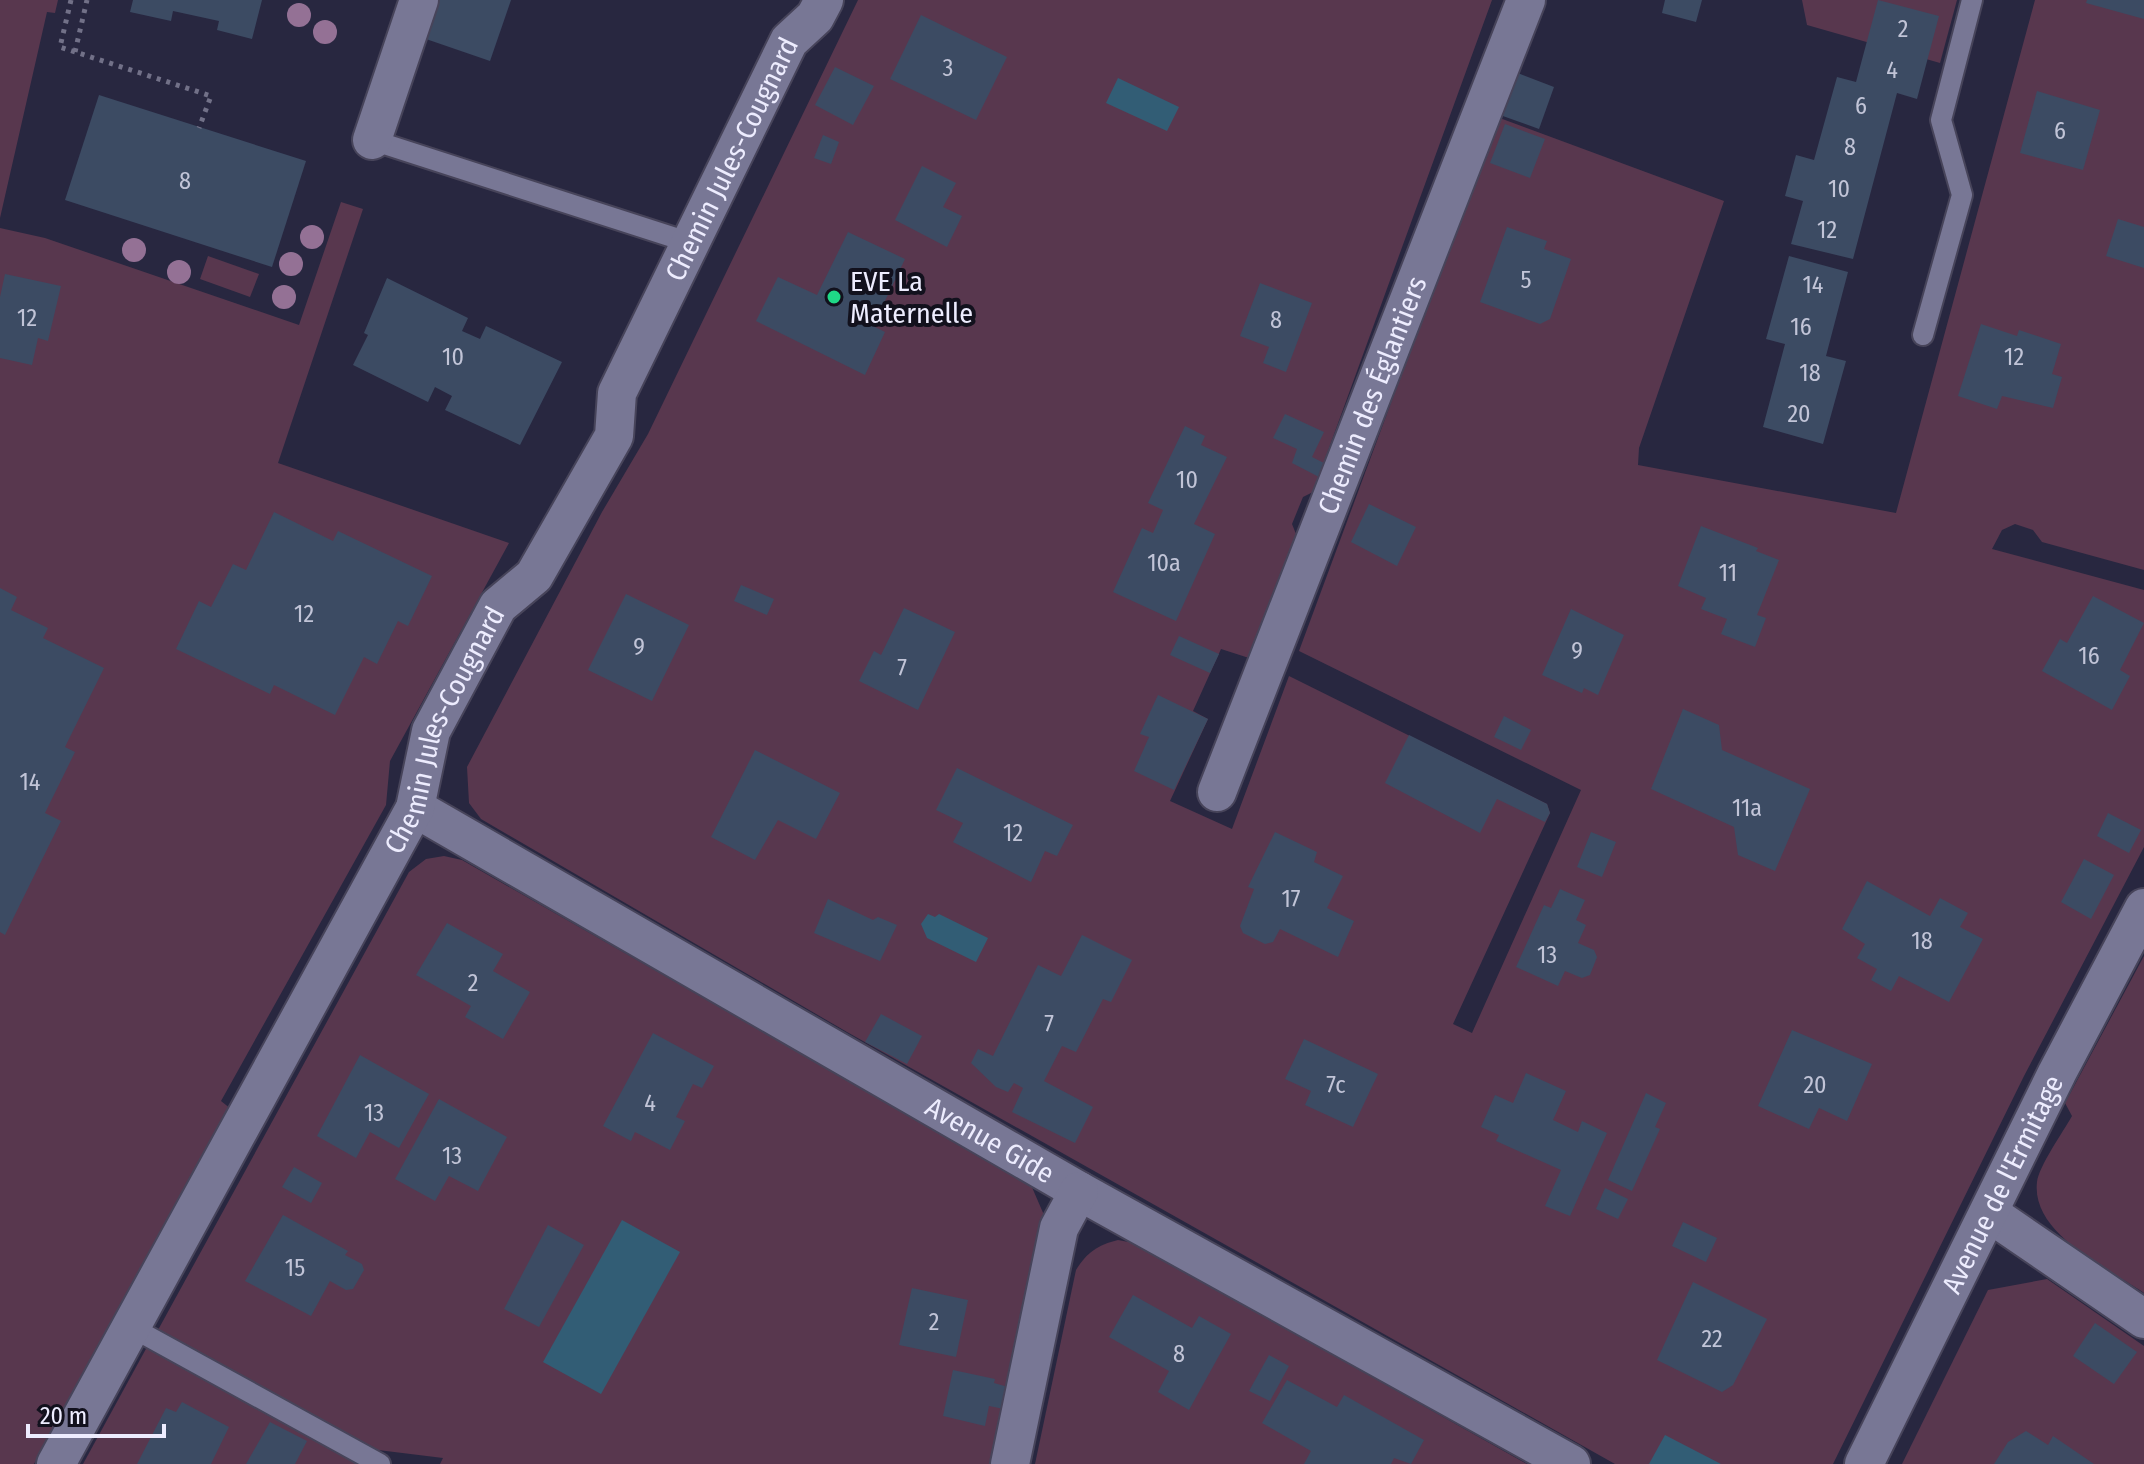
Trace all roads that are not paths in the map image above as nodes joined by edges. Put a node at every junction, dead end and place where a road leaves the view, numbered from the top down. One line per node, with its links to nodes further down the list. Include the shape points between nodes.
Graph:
1 (419, 0): 5 (street)
2 (824, 0): 6 (street, Chemin Jules-Cougnard, via 815,17 789,41)
3 (1526, 0): 8 (street, Chemin des Églantiers)
4 (1972, 0): 7 (lane, via 1941,120 1962,195)
5 (372, 140): 6 (lane)
6 (691, 243): 9 (street, Chemin Jules-Cougnard, via 617,393 614,436 534,576 498,606 431,731)
7 (1923, 335)
8 (1217, 792)
9 (415, 808): 11 (street, Avenue Gide); 14 (street, Chemin Jules-Cougnard)
10 (2144, 908): 12 (street, Avenue de l'Ermitage)
11 (1079, 1191): 17 (street, via 1059,1228); 18 (street, Avenue Gide)
12 (1989, 1213): 13 (street); 19 (street, Avenue de l'Ermitage)
13 (2144, 1319)
14 (131, 1327): 15 (street, Chemin Jules-Cougnard); 16 (lane)
15 (56, 1464)
16 (380, 1464)
17 (1010, 1464)
18 (1571, 1464)
19 (1864, 1464)

